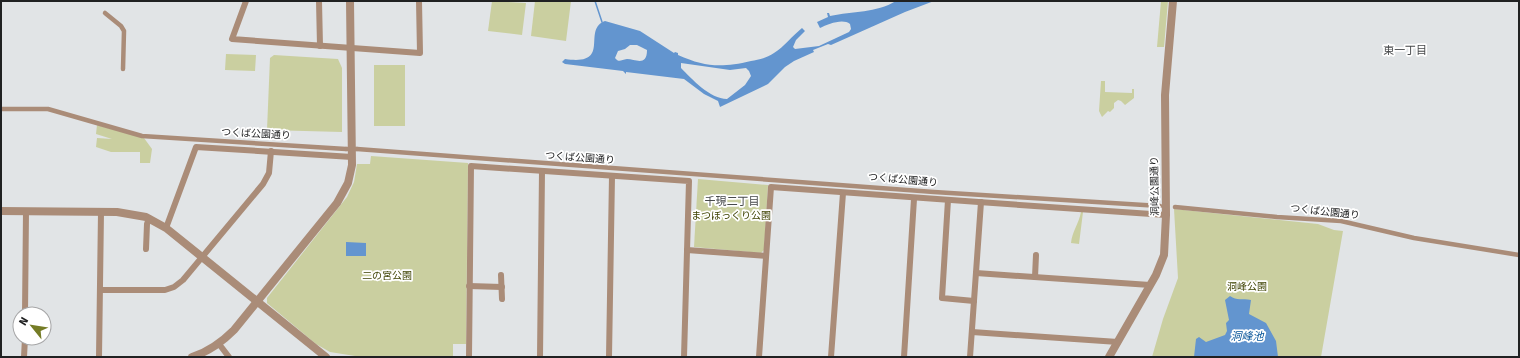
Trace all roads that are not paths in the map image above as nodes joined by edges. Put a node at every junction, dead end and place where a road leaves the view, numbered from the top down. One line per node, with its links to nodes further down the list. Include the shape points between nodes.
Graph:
1 (246, 1): 7 (street, via 232,39)
2 (319, 1): 7 (street)
3 (350, 1): 8 (street)
4 (419, 1): 8 (street, via 420,53)
5 (1173, 1): 24 (street, 洞峰公園通り, via 1165,95)
6 (105, 13): 9 (street, via 124,31)
7 (320, 46): 8 (street)
8 (350, 47): 12 (street)
9 (123, 69)
10 (1, 109): 19 (street, つくば公園通り, bridge, via 48,109 142,136 357,149 927,192)
11 (271, 151): 12 (street); 26 (street, via 196,147); 32 (street, via 269,173 263,184)
12 (352, 157): 42 (street, via 348,184 337,203)
13 (542, 171): 14 (street); 37 (street, via 471,166); 54 (street)
14 (612, 176): 28 (street, via 689,181); 55 (street)
15 (842, 193): 16 (street); 31 (street, via 771,187); 58 (street)
16 (914, 198): 17 (street); 59 (street)
17 (948, 200): 18 (street); 41 (street, via 942,298)
18 (981, 202): 24 (street); 33 (street)
19 (1160, 206)
20 (1175, 207): 29 (street, つくば公園通り, via 1341,221 1414,238)
21 (1, 210): 22 (street)
22 (26, 211): 23 (street); 43 (street)
23 (100, 212): 25 (street, via 127,213); 39 (street)
24 (1166, 215): 36 (street, 洞峰公園通り, via 1164,255)
25 (149, 218): 26 (street); 27 (street)
26 (166, 228): 32 (street)
27 (146, 249)
28 (687, 250): 31 (street); 56 (street)
29 (1519, 254)
30 (1036, 255): 35 (street)
31 (766, 256): 57 (street)
32 (203, 257): 39 (street, via 183,280 170,288 155,291); 42 (street)
33 (976, 273): 35 (street); 41 (street)
34 (501, 275): 38 (street)
35 (1035, 277): 36 (street)
36 (1150, 285): 45 (street, 洞峰公園通り)
37 (470, 286): 38 (street); 53 (street)
38 (502, 287): 40 (street)
39 (100, 290): 49 (street)
40 (502, 299)
41 (974, 301): 44 (street)
42 (257, 302): 46 (street); 52 (street)
43 (25, 306)
44 (972, 332): 45 (street); 60 (street)
45 (1118, 342): 61 (street, 洞峰公園通り)
46 (219, 344): 50 (street); 51 (street)
47 (25, 346): 48 (street)
48 (24, 357)
49 (99, 357)
50 (192, 357)
51 (229, 357)
52 (326, 357)
53 (469, 357)
54 (540, 357)
55 (609, 357)
56 (684, 357)
57 (759, 357)
58 (831, 357)
59 (904, 357)
60 (970, 357)
61 (1109, 357)

